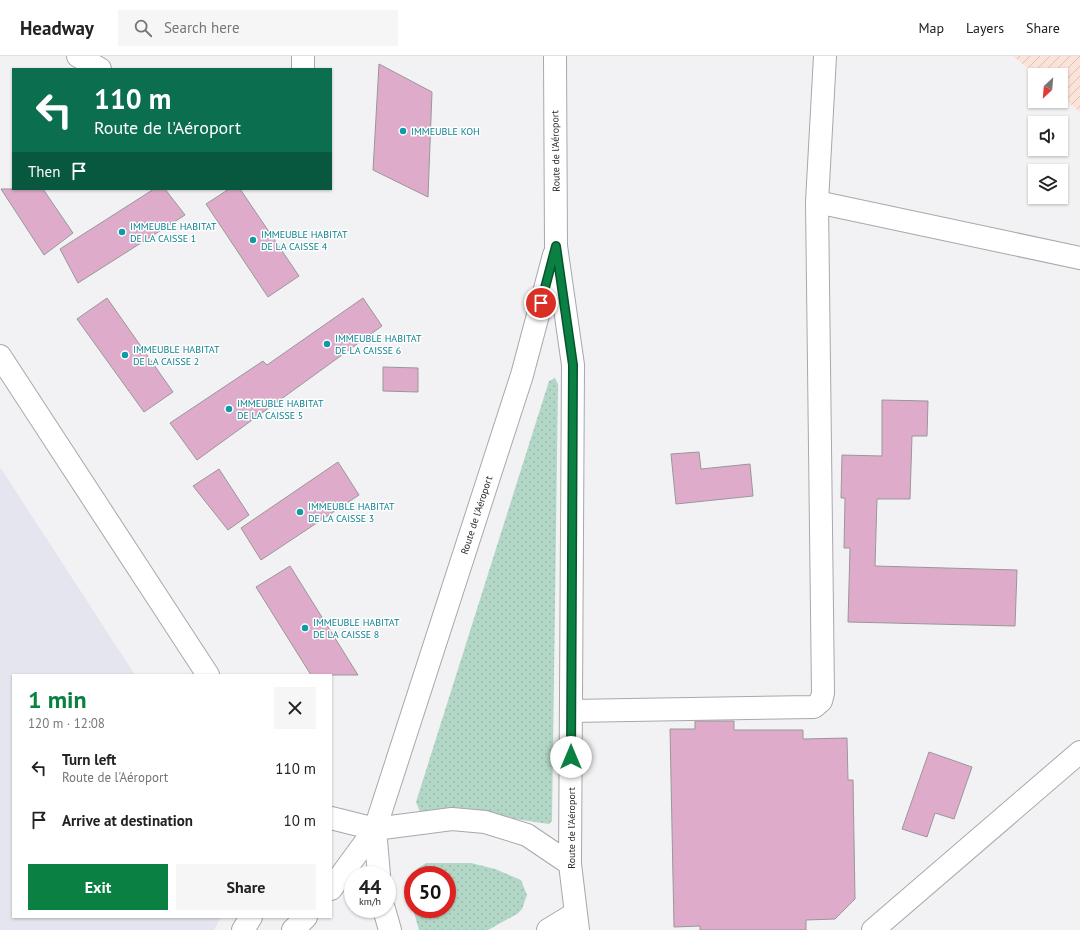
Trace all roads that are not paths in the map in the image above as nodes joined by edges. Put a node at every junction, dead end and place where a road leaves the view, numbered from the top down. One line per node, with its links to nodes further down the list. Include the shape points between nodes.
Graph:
1 (78, 56): 5 (main road)
2 (303, 56): 6 (main road)
3 (554, 56): 8 (main road, Route de l'Aéroport)
4 (825, 56): 7 (main road)
5 (98, 68)
6 (303, 68)
7 (817, 202): 9 (main road); 12 (main road, via 823,693 821,701 814,707)
8 (556, 246): 12 (main road, Route de l'Aéroport, via 573,365); 15 (main road, Route de l'Aéroport, via 522,374)
9 (1080, 258)
10 (0, 356): 11 (main road)
11 (207, 674)
12 (571, 711): 16 (main road, Route de l'Aéroport)
13 (1080, 752): 27 (main road)
14 (332, 818): 15 (main road)
15 (375, 829): 16 (main road, via 452,819 485,822 527,835); 17 (main road, Route de l'Aéroport); 18 (main road)
16 (570, 864): 22 (main road, Route de l'Aéroport)
17 (378, 866)
18 (332, 888)
19 (250, 918): 23 (main road)
20 (305, 918): 24 (main road)
21 (387, 918): 25 (main road)
22 (577, 921): 26 (main road)
23 (243, 930)
24 (293, 930)
25 (390, 930)
26 (548, 930)
27 (873, 930)

